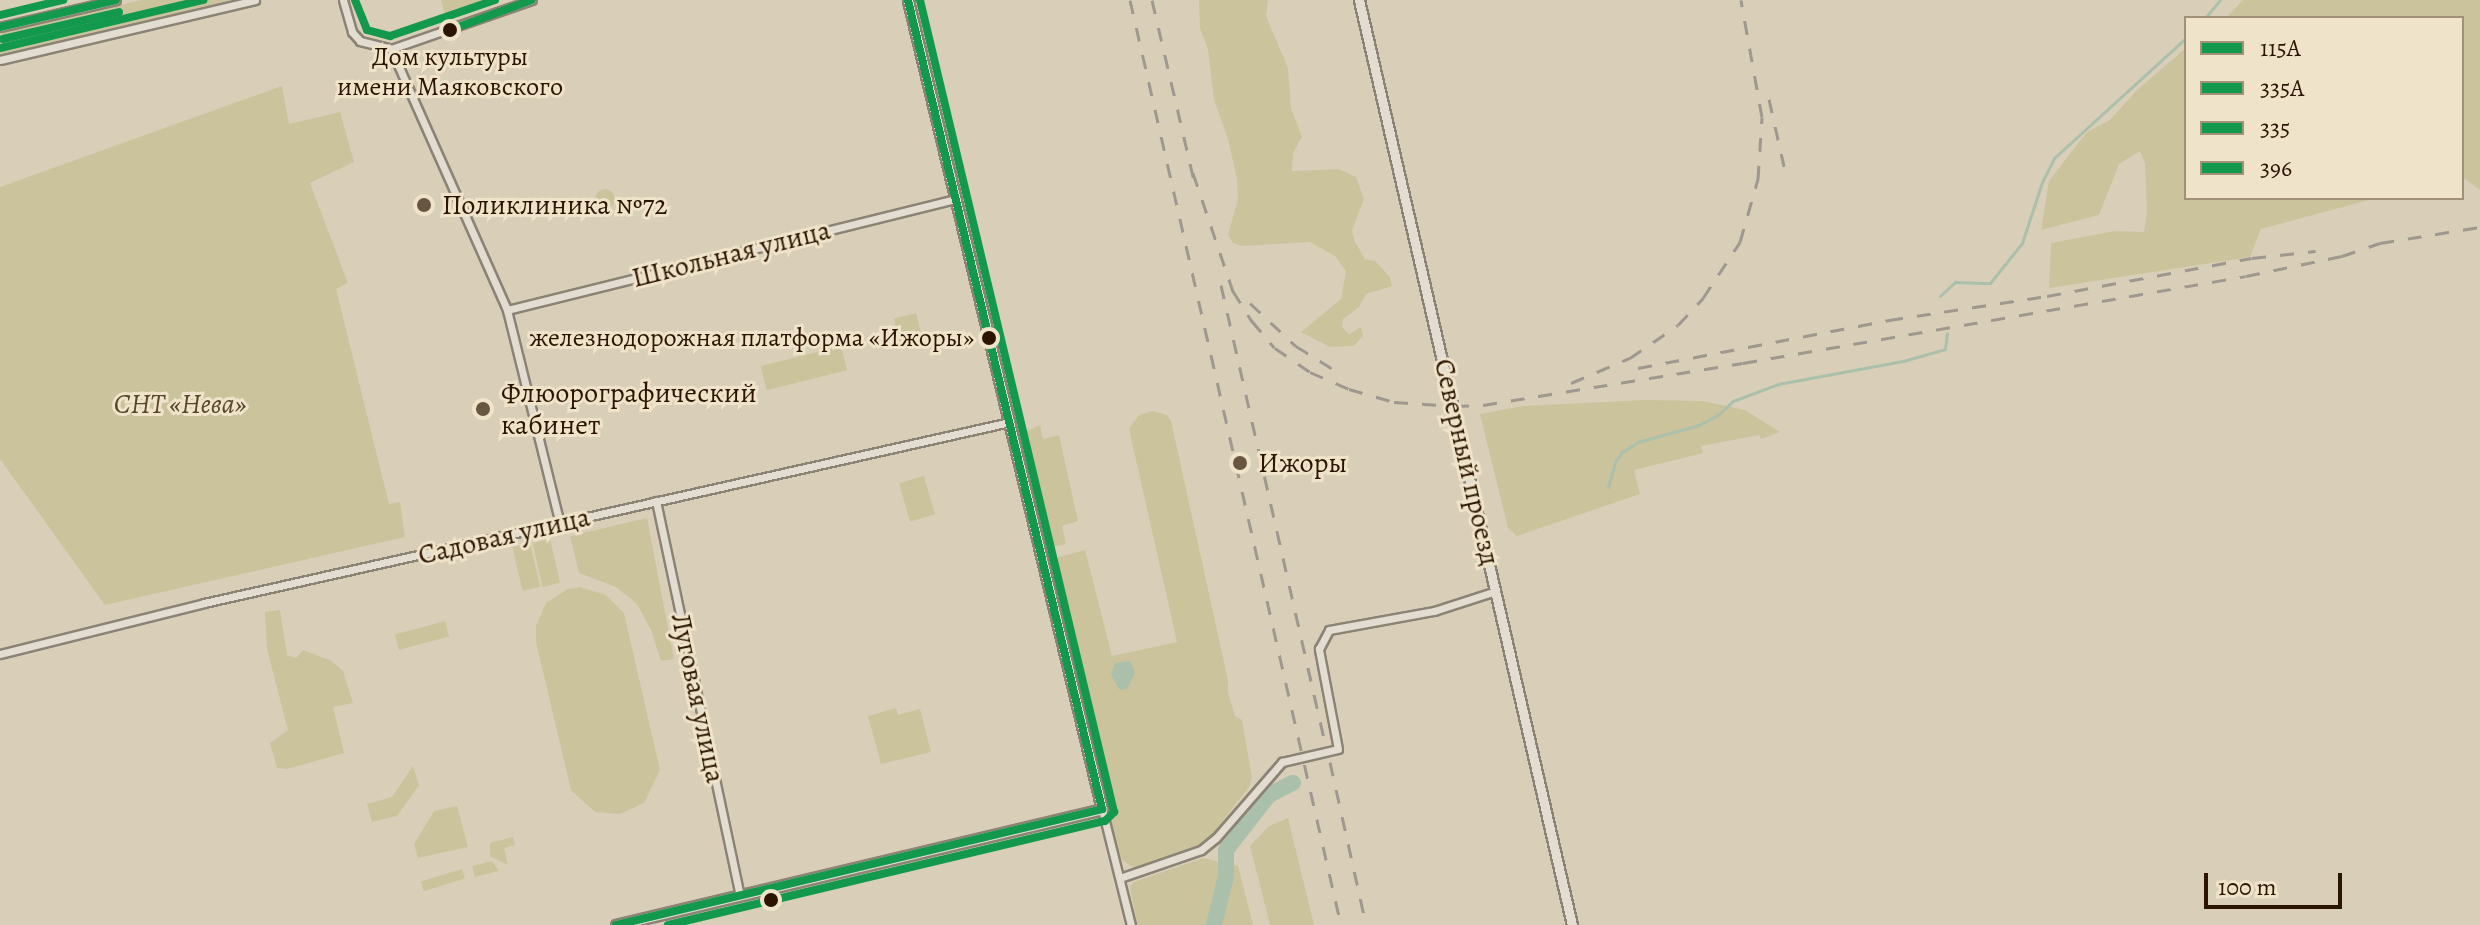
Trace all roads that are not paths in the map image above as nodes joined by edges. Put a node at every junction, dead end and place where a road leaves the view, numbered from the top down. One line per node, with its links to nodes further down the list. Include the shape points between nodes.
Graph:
1 (116, 0): 7 (street)
2 (255, 0): 9 (street)
3 (343, 0): 8 (street, via 360,41)
4 (532, 0): 8 (street)
5 (908, 0): 10 (street)
6 (1359, 0): 15 (street, Северный проезд)
7 (0, 27)
8 (391, 49): 11 (street)
9 (0, 60)
10 (955, 199): 11 (street, Школьная улица); 12 (street)
11 (507, 310): 14 (street)
12 (1010, 422): 13 (street, Садовая улица); 17 (street)
13 (656, 501): 14 (street, Садовая улица); 19 (street, Луговая улица)
14 (560, 524): 16 (street, Садовая улица)
15 (1496, 591): 18 (street, via 1434,611 1329,630 1319,649 1338,749 1282,762 1201,850); 22 (street, Северный проезд)
16 (0, 654)
17 (1102, 809): 18 (street); 19 (street)
18 (1120, 878): 21 (street)
19 (740, 895): 20 (street)
20 (616, 925)
21 (1131, 925)
22 (1572, 925)

